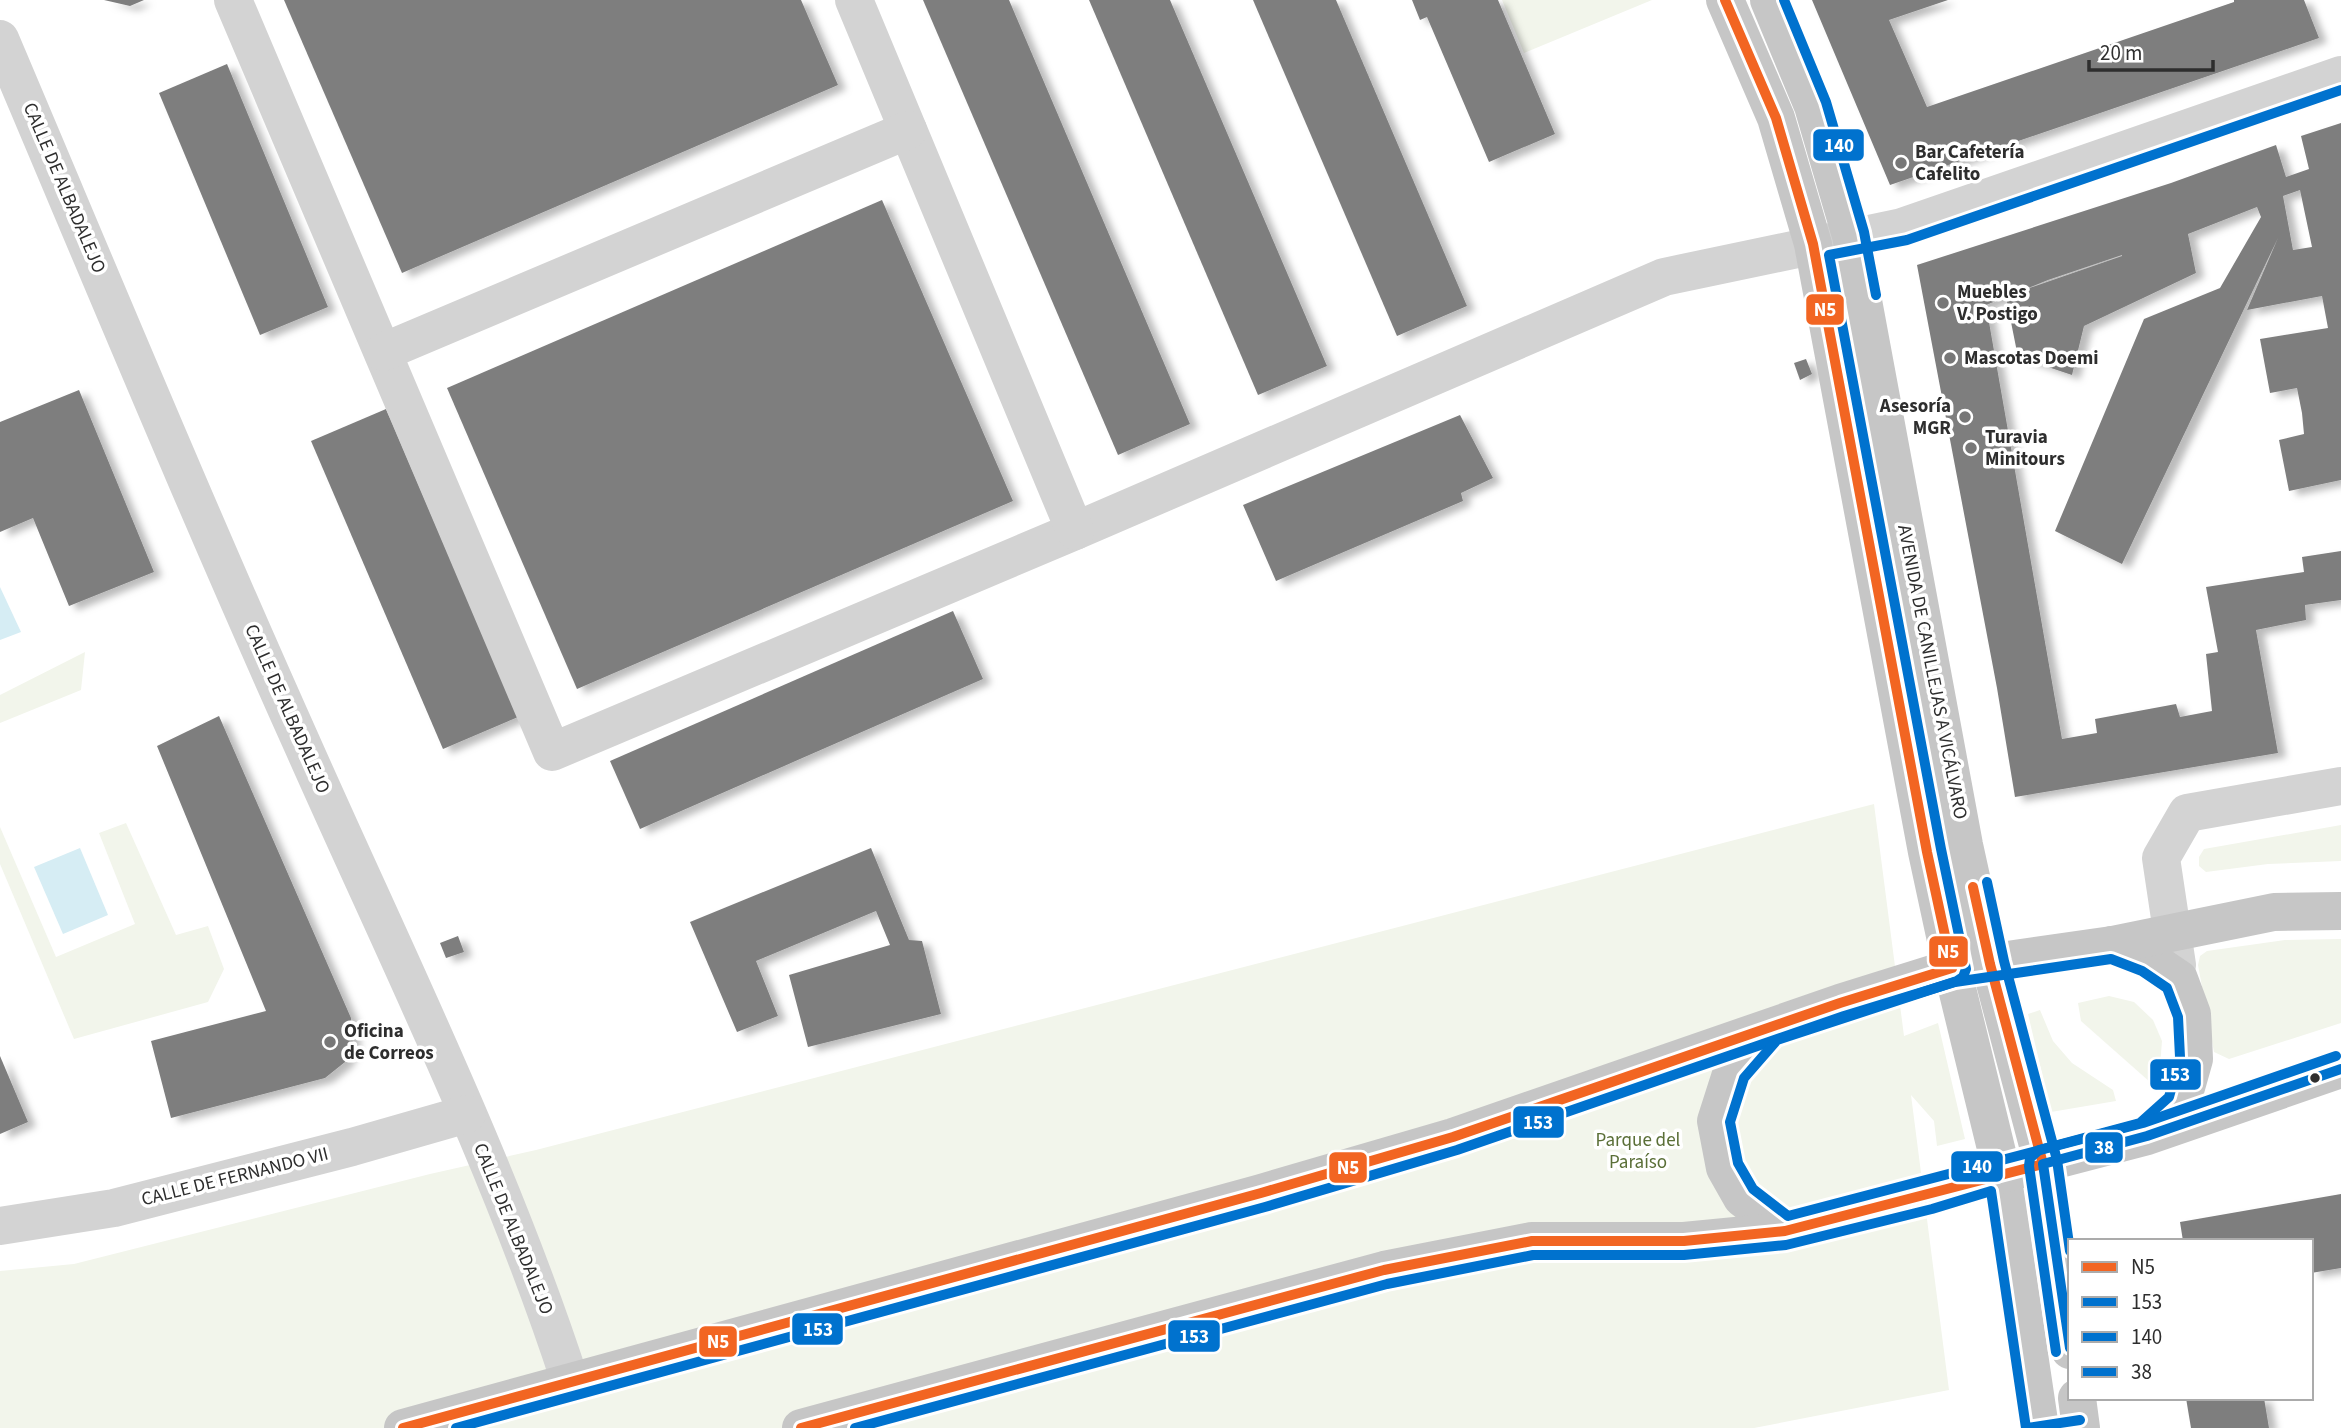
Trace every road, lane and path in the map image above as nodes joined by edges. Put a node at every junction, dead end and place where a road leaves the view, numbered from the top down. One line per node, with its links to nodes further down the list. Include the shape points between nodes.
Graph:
1 (233, 0): 10 (street)
2 (854, 0): 7 (street)
3 (1725, 0): 9 (main road, AVENIDA DE CANILLEJAS A VICÁLVARO, via 1776,118)
4 (1769, 0): 8 (main road, AVENIDA DE CANILLEJAS A VICÁLVARO, via 1813,106)
5 (0, 39): 21 (street, CALLE DE ALBADALEJO, via 254,637)
6 (2341, 75): 8 (street, via 1902,227)
7 (908, 130): 10 (street); 11 (street)
8 (1851, 236): 9 (street); 16 (main road, AVENIDA DE CANILLEJAS A VICÁLVARO)
9 (1813, 244): 11 (street, via 1664,276); 17 (main road, AVENIDA DE CANILLEJAS A VICÁLVARO)
10 (383, 352): 11 (street, via 552,752)
11 (1075, 531)
12 (2341, 786): 14 (street, via 2187,813 2161,858)
13 (2341, 911): 14 (main road, via 2274,912)
14 (2171, 932): 15 (main road); 18 (street)
15 (2112, 945): 16 (main road); 18 (main road, via 2148,958)
16 (1990, 964): 17 (main road); 23 (main road, AVENIDA DE CANILLEJAS A VICÁLVARO)
17 (1952, 968): 19 (main road); 24 (main road, AVENIDA DE CANILLEJAS A VICÁLVARO)
18 (2179, 979): 22 (main road, via 2192,1014 2194,1059 2181,1105)
19 (1769, 1028): 26 (main road, via 1732,1071 1716,1121 1725,1168 1742,1198); 28 (main road, via 1390,1156)
20 (2341, 1069): 22 (main road)
21 (467, 1114): 25 (street, CALLE DE FERNANDO VII, via 114,1208); 28 (street, CALLE DE ALBADALEJO, via 541,1292)
22 (2147, 1136): 23 (main road)
23 (2043, 1164): 24 (main road); 27 (main road, AVENIDA DE CANILLEJAS A VICÁLVARO)
24 (2002, 1173): 26 (main road); 30 (main road, AVENIDA DE CANILLEJAS A VICÁLVARO)
25 (0, 1226)
26 (1785, 1231): 32 (main road, via 1684,1241 1532,1241 1384,1270)
27 (2068, 1336)
28 (570, 1381): 31 (main road)
29 (2079, 1415): 30 (street)
30 (2036, 1427)
31 (403, 1428)
32 (801, 1428)

